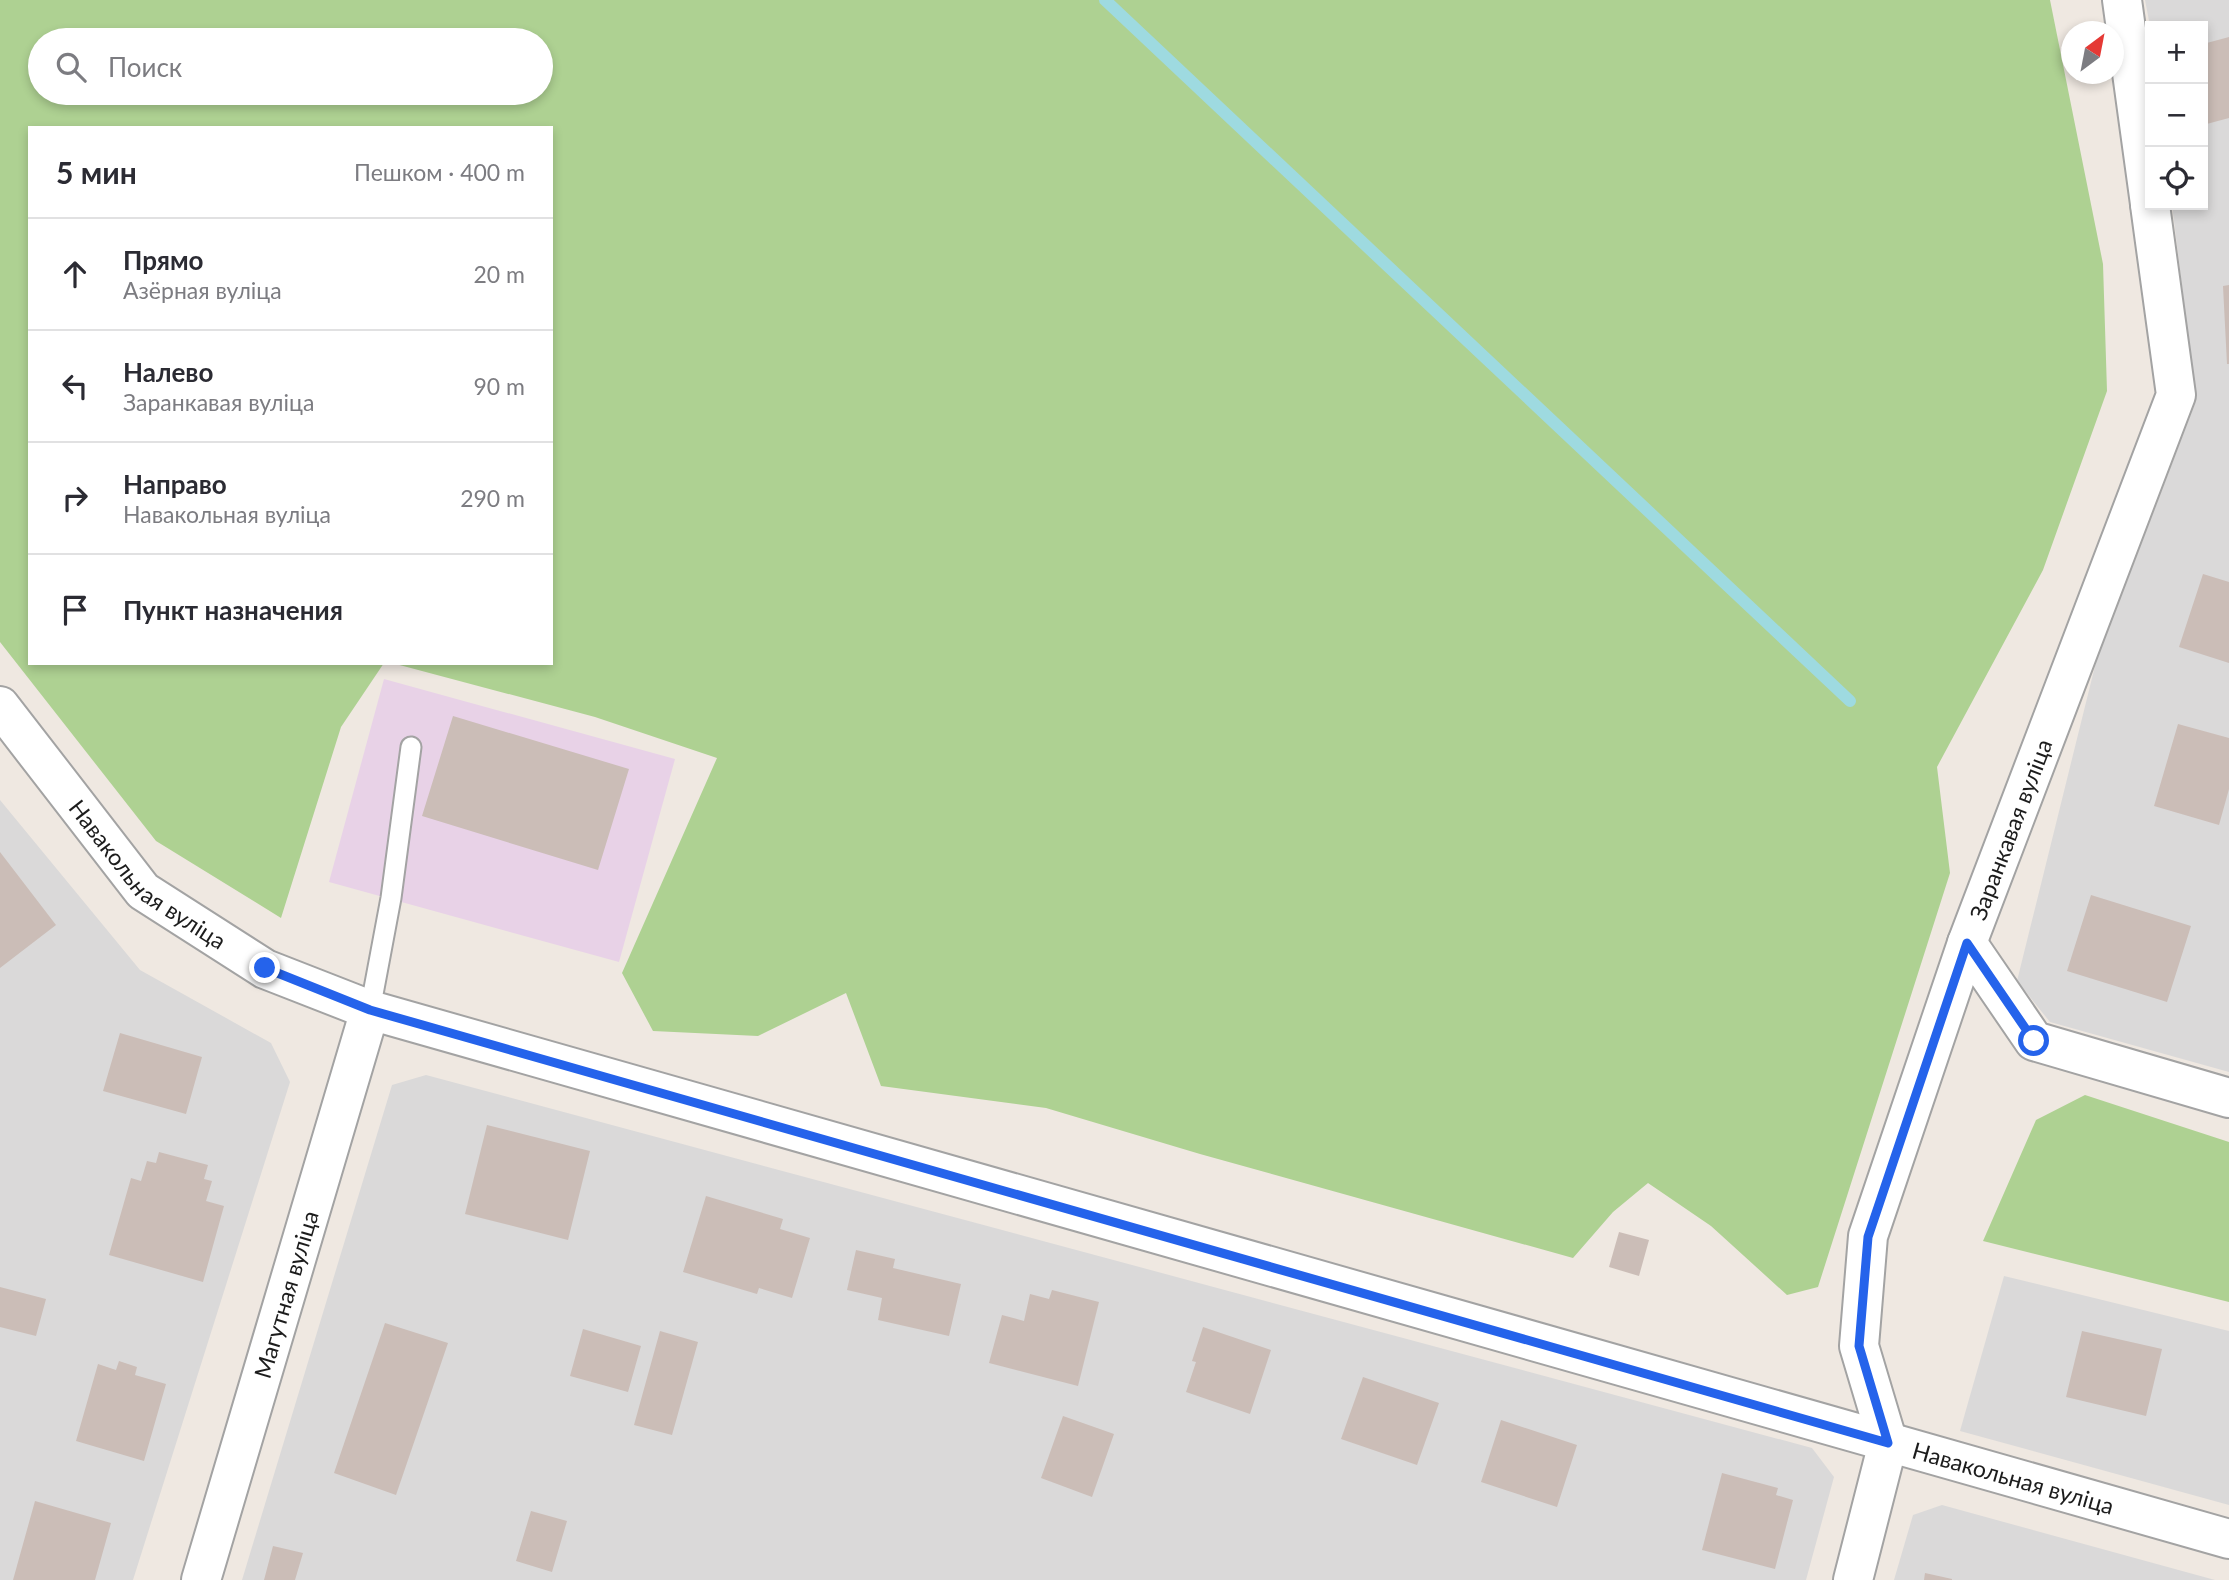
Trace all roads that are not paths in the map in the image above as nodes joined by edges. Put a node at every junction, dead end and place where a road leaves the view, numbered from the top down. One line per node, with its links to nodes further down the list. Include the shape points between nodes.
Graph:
1 (2122, 0): 2 (street, Заранкавая вуліца)
2 (2145, 168)
3 (2151, 210): 6 (street, Заранкавая вуліца, via 2176,395)
4 (0, 706): 7 (street, Навакольная вуліца, via 143,891 265,968)
5 (411, 747): 7 (lane)
6 (1967, 943): 8 (street, via 2034,1041); 9 (street, Заранкавая вуліца, via 1868,1237 1859,1346)
7 (370, 1010): 9 (street, Навакольная вуліца); 11 (street, Магутная вуліца)
8 (2229, 1098)
9 (1888, 1443): 10 (street, Навакольная вуліца); 12 (street)
10 (2229, 1539)
11 (201, 1580)
12 (1853, 1580)

